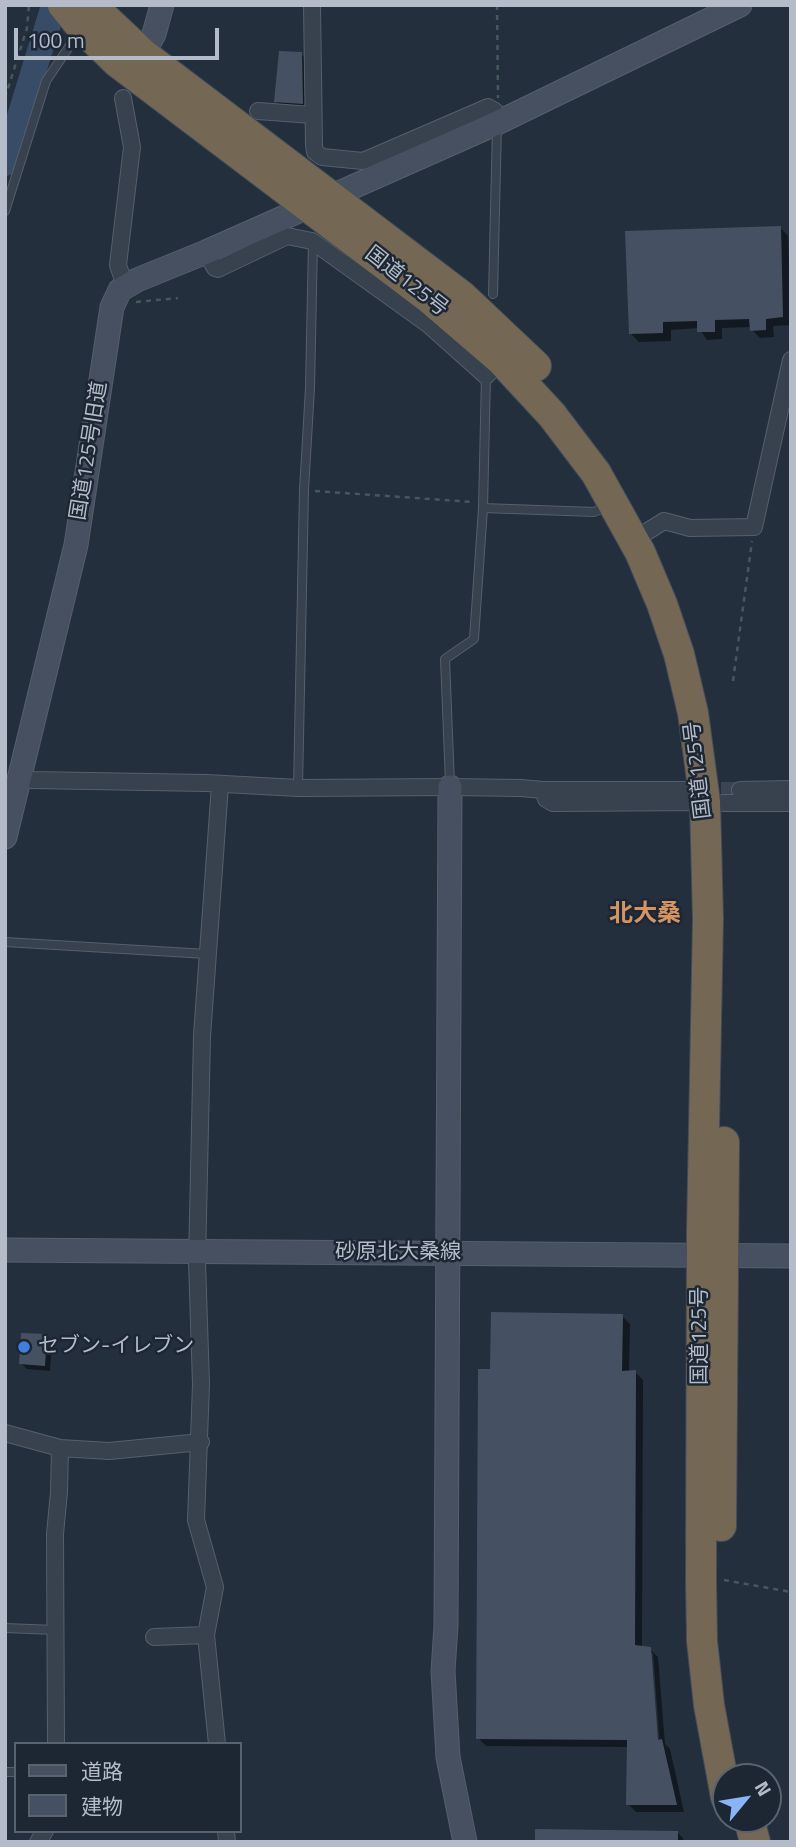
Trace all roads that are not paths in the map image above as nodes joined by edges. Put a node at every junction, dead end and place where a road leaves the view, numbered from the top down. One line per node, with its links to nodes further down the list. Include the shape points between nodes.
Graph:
1 (162, 5): 5 (street, via 155,34)
2 (312, 5): 8 (street)
3 (740, 5): 9 (street)
4 (76, 13): 5 (highway, 国道125号); 10 (highway, 国道125号, via 117,62 159,95); 11 (lane, via 46,80)
5 (143, 54): 10 (highway, 国道125号)
6 (123, 98): 15 (street, via 132,147 118,265)
7 (258, 111): 8 (street)
8 (313, 115): 9 (street, via 315,152 322,157 363,161 488,107)
9 (496, 117): 10 (street); 14 (lane)
10 (319, 202): 13 (street); 17 (highway, 国道125号, via 430,299); 20 (highway, 国道125号, via 462,296 534,364 593,437)
11 (5, 211)
12 (312, 241): 13 (street, via 287,236 218,269); 17 (street); 24 (lane)
13 (206, 252): 15 (street)
14 (493, 294)
15 (125, 295): 21 (street, 国道125号旧道, via 114,299 112,306 75,545)
16 (791, 360): 20 (street, via 754,527 690,528 664,521)
17 (494, 368): 18 (highway, 国道125号, via 560,426); 19 (lane)
18 (613, 503): 19 (lane, via 594,512); 27 (highway, 国道125号, via 662,604 679,654)
19 (483, 505): 23 (lane, via 474,639 445,659)
20 (648, 531): 27 (highway, 国道125号, via 678,595 711,710 719,759)
21 (20, 777): 22 (street); 29 (street, 国道125号旧道)
22 (220, 785): 24 (street); 31 (street)
23 (450, 787): 24 (street); 26 (street); 34 (street)
24 (298, 788)
25 (791, 789): 27 (street)
26 (543, 790): 27 (street); 27 (street, via 546,799 554,803)
27 (713, 796): 28 (street); 35 (highway, 国道125号, via 727,949)
28 (791, 803)
29 (5, 837)
30 (5, 942): 31 (lane)
31 (207, 954): 33 (street)
32 (5, 1250): 33 (street, 砂原北大桑線)
33 (197, 1253): 34 (street, 砂原北大桑線); 38 (street)
34 (447, 1253): 35 (street, 砂原北大桑線); 48 (street, via 443,1671 448,1757)
35 (713, 1256): 36 (street, 砂原北大桑線); 46 (highway, 国道125号, via 700,1458 702,1641); 47 (highway, 国道125号, via 720,1580 726,1678)
36 (791, 1256)
37 (5, 1433): 39 (street)
38 (201, 1442): 39 (street, via 109,1451); 42 (street, via 196,1520 215,1587)
39 (60, 1448): 41 (street)
40 (5, 1628): 41 (lane)
41 (55, 1630): 44 (street)
42 (206, 1635): 43 (street); 45 (street)
43 (154, 1637)
44 (56, 1742)
45 (217, 1742)
46 (719, 1763)
47 (738, 1763)
48 (465, 1842)

